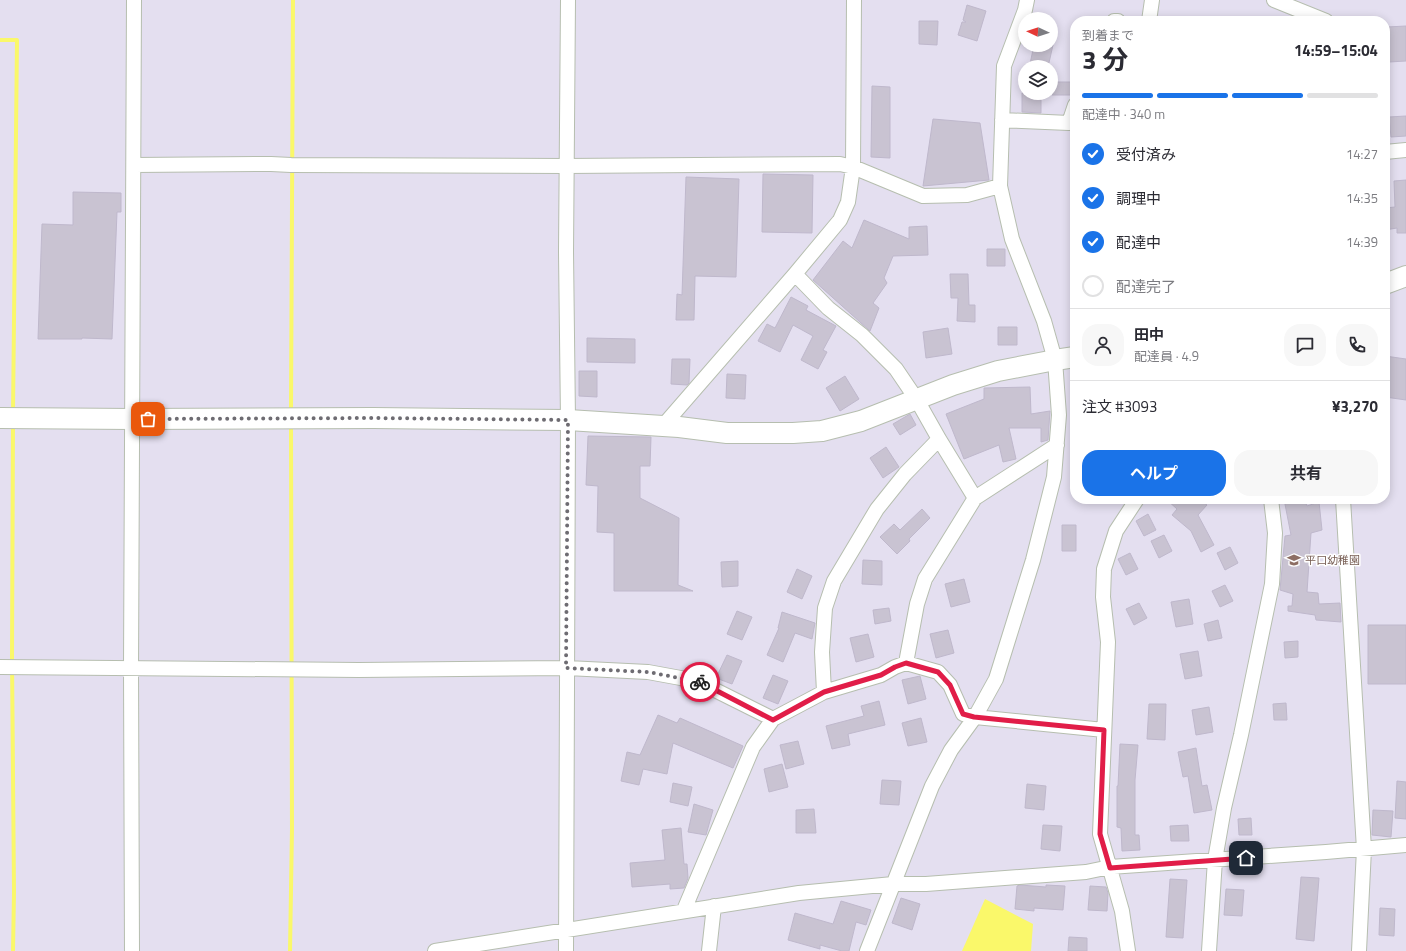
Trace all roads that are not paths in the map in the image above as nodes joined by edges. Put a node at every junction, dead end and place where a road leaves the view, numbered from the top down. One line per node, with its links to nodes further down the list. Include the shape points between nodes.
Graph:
1 (134, 0): 13 (street)
2 (568, 0): 14 (street)
3 (854, 0): 15 (street)
4 (1027, 0): 9 (street, via 1004,66)
5 (1152, 0): 7 (street)
6 (1274, 0): 8 (street)
7 (1150, 16)
8 (1314, 16)
9 (1002, 120): 10 (street, via 1069,123); 16 (street)
10 (1070, 120)
11 (1406, 150): 12 (street)
12 (1390, 152)
13 (134, 165): 14 (street); 24 (street)
14 (566, 166): 15 (street, via 840,164); 25 (street)
15 (853, 167): 16 (street, via 923,196 967,195); 17 (street, via 848,202 840,220)
16 (1000, 186): 21 (street, via 1012,239 1044,321)
17 (795, 274): 22 (street, via 828,308 862,335 896,369); 26 (street)
18 (1406, 276): 19 (street)
19 (1390, 282)
20 (1070, 358): 21 (street)
21 (1055, 360): 22 (street, via 998,371); 28 (street, via 1059,415)
22 (917, 400): 26 (street, via 861,421 822,431 727,433); 27 (street)
23 (9, 418): 24 (street)
24 (133, 419): 25 (street); 35 (street)
25 (568, 420): 26 (street); 36 (street)
26 (662, 427)
27 (939, 439): 29 (street); 37 (street, via 905,474 877,509 834,581 824,608)
28 (1057, 445): 29 (street); 38 (street, via 1054,478 1033,560 996,679)
29 (974, 498): 33 (street, via 924,579)
30 (1135, 504): 40 (street, via 1116,531 1104,569 1103,597 1108,642)
31 (1272, 504): 43 (street, via 1275,533 1272,584)
32 (1343, 504): 42 (street)
33 (906, 663): 37 (street, via 881,675); 38 (street, via 938,672 950,685 963,714)
34 (1, 667): 35 (street)
35 (132, 668): 36 (street); 49 (street)
36 (566, 668): 39 (street, via 648,672 697,681); 48 (street)
37 (824, 692): 39 (street)
38 (974, 717): 40 (street); 45 (street, via 951,750 932,786)
39 (773, 720): 47 (street, via 753,747)
40 (1104, 730): 44 (street, via 1100,834)
41 (1406, 845): 42 (street)
42 (1364, 848): 43 (street); 56 (street)
43 (1214, 860): 44 (street); 55 (street)
44 (1110, 868): 45 (street, via 1079,873); 54 (street, via 1122,911)
45 (893, 884): 46 (street, via 806,892); 53 (street)
46 (714, 906): 47 (street); 52 (street)
47 (684, 910): 48 (street)
48 (566, 930): 50 (street); 51 (street)
49 (132, 951)
50 (435, 951)
51 (566, 951)
52 (709, 951)
53 (867, 951)
54 (1128, 951)
55 (1209, 951)
56 (1359, 951)

